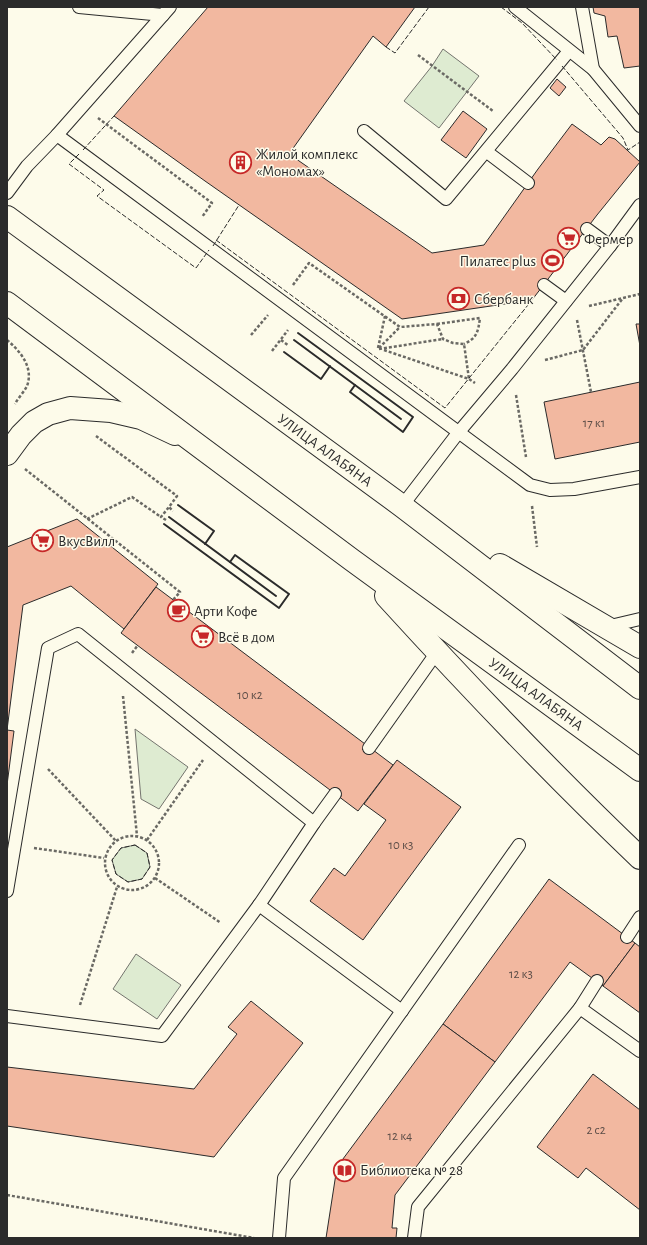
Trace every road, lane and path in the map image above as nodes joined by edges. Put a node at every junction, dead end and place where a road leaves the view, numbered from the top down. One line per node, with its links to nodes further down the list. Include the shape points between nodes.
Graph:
1 (79, 7): 4 (lane)
2 (515, 7): 5 (lane)
3 (582, 7): 7 (lane)
4 (166, 11): 8 (lane)
5 (569, 51): 7 (lane); 9 (lane)
6 (418, 55): 9 (path)
7 (593, 69): 10 (lane)
8 (81, 107): 12 (lane); 19 (path, via 212,203)
9 (510, 124): 13 (lane)
10 (640, 126)
11 (364, 131): 13 (lane, via 446,199)
12 (57, 135): 15 (lane, via 26,166); 19 (lane)
13 (487, 152): 14 (lane)
14 (528, 183)
15 (7, 193)
16 (640, 205): 20 (lane)
17 (7, 217): 49 (main road, УЛИЦА АЛАБЯНА)
18 (587, 229): 20 (lane)
19 (190, 232): 44 (lane)
20 (610, 246): 26 (lane)
21 (544, 285): 26 (lane)
22 (299, 290): 27 (path, via 293,285 309,263)
23 (640, 294): 24 (path)
24 (622, 298): 26 (path); 38 (path)
25 (7, 303): 46 (main road, УЛИЦА АЛАБЯНА)
26 (570, 305): 38 (path); 42 (lane)
27 (385, 316): 29 (path); 37 (path)
28 (437, 324): 29 (path); 31 (path); 35 (path, via 480,318 478,332 472,341)
29 (400, 327): 37 (path)
30 (292, 333): 33 (path, via 288,330)
31 (443, 339): 35 (path); 37 (path)
32 (7, 340): 43 (path, via 26,361 28,376 26,386)
33 (281, 340): 36 (path); 39 (path)
34 (372, 344): 37 (path)
35 (464, 344): 40 (path)
36 (289, 346)
37 (378, 349): 40 (path)
38 (583, 350): 41 (path)
39 (272, 351)
40 (469, 379): 42 (path)
41 (591, 392)
42 (489, 394): 44 (lane)
43 (11, 410)
44 (458, 433): 48 (lane, via 530,486 550,490 574,489); 49 (lane)
45 (96, 435): 50 (path, via 176,496)
46 (195, 443): 47 (main road, via 141,418 111,411 70,408 48,414 34,422 21,435); 55 (main road, УЛИЦА АЛАБЯНА)
47 (14, 460): 53 (path)
48 (640, 477)
49 (402, 506): 58 (main road); 62 (main road, УЛИЦА АЛАБЯНА)
50 (168, 507): 51 (path); 52 (path)
51 (173, 511)
52 (161, 517): 53 (path, via 132,497); 54 (path)
53 (88, 519): 56 (path, via 180,592)
54 (166, 520)
55 (352, 560): 60 (main road); 66 (main road, УЛИЦА АЛАБЯНА)
56 (173, 600)
57 (640, 619): 58 (lane)
58 (605, 627): 59 (main road)
59 (640, 647)
60 (437, 652): 64 (lane); 75 (main road, via 585,806)
61 (120, 668): 63 (lane); 65 (lane, via 78,634 48,648); 69 (path)
62 (640, 688)
63 (215, 743): 68 (lane); 70 (path)
64 (369, 748)
65 (31, 751): 71 (path); 72 (lane)
66 (640, 770)
67 (335, 794): 68 (lane)
68 (314, 823): 79 (lane)
69 (137, 836): 70 (path); 71 (path, via 126,836)
70 (147, 840): 76 (path, via 159,857 159,868)
71 (116, 841): 74 (path, via 108,848)
72 (15, 845): 74 (path); 78 (lane)
73 (519, 845): 85 (lane)
74 (104, 858): 77 (path, via 109,879)
75 (640, 858)
76 (155, 878): 77 (path, via 148,886 138,890 127,891); 81 (path)
77 (117, 887): 87 (path)
78 (7, 891)
79 (259, 905): 81 (lane); 85 (lane)
80 (640, 917): 82 (lane)
81 (238, 934): 87 (lane, via 162,1036)
82 (627, 937)
83 (597, 982): 84 (lane)
84 (580, 1008): 88 (lane); 92 (lane, via 418,1207)
85 (402, 1011): 91 (lane, via 284,1178)
86 (7, 1016): 87 (lane)
87 (74, 1025)
88 (640, 1051)
89 (7, 1195): 90 (path)
90 (254, 1238)
91 (279, 1238)
92 (414, 1238)

